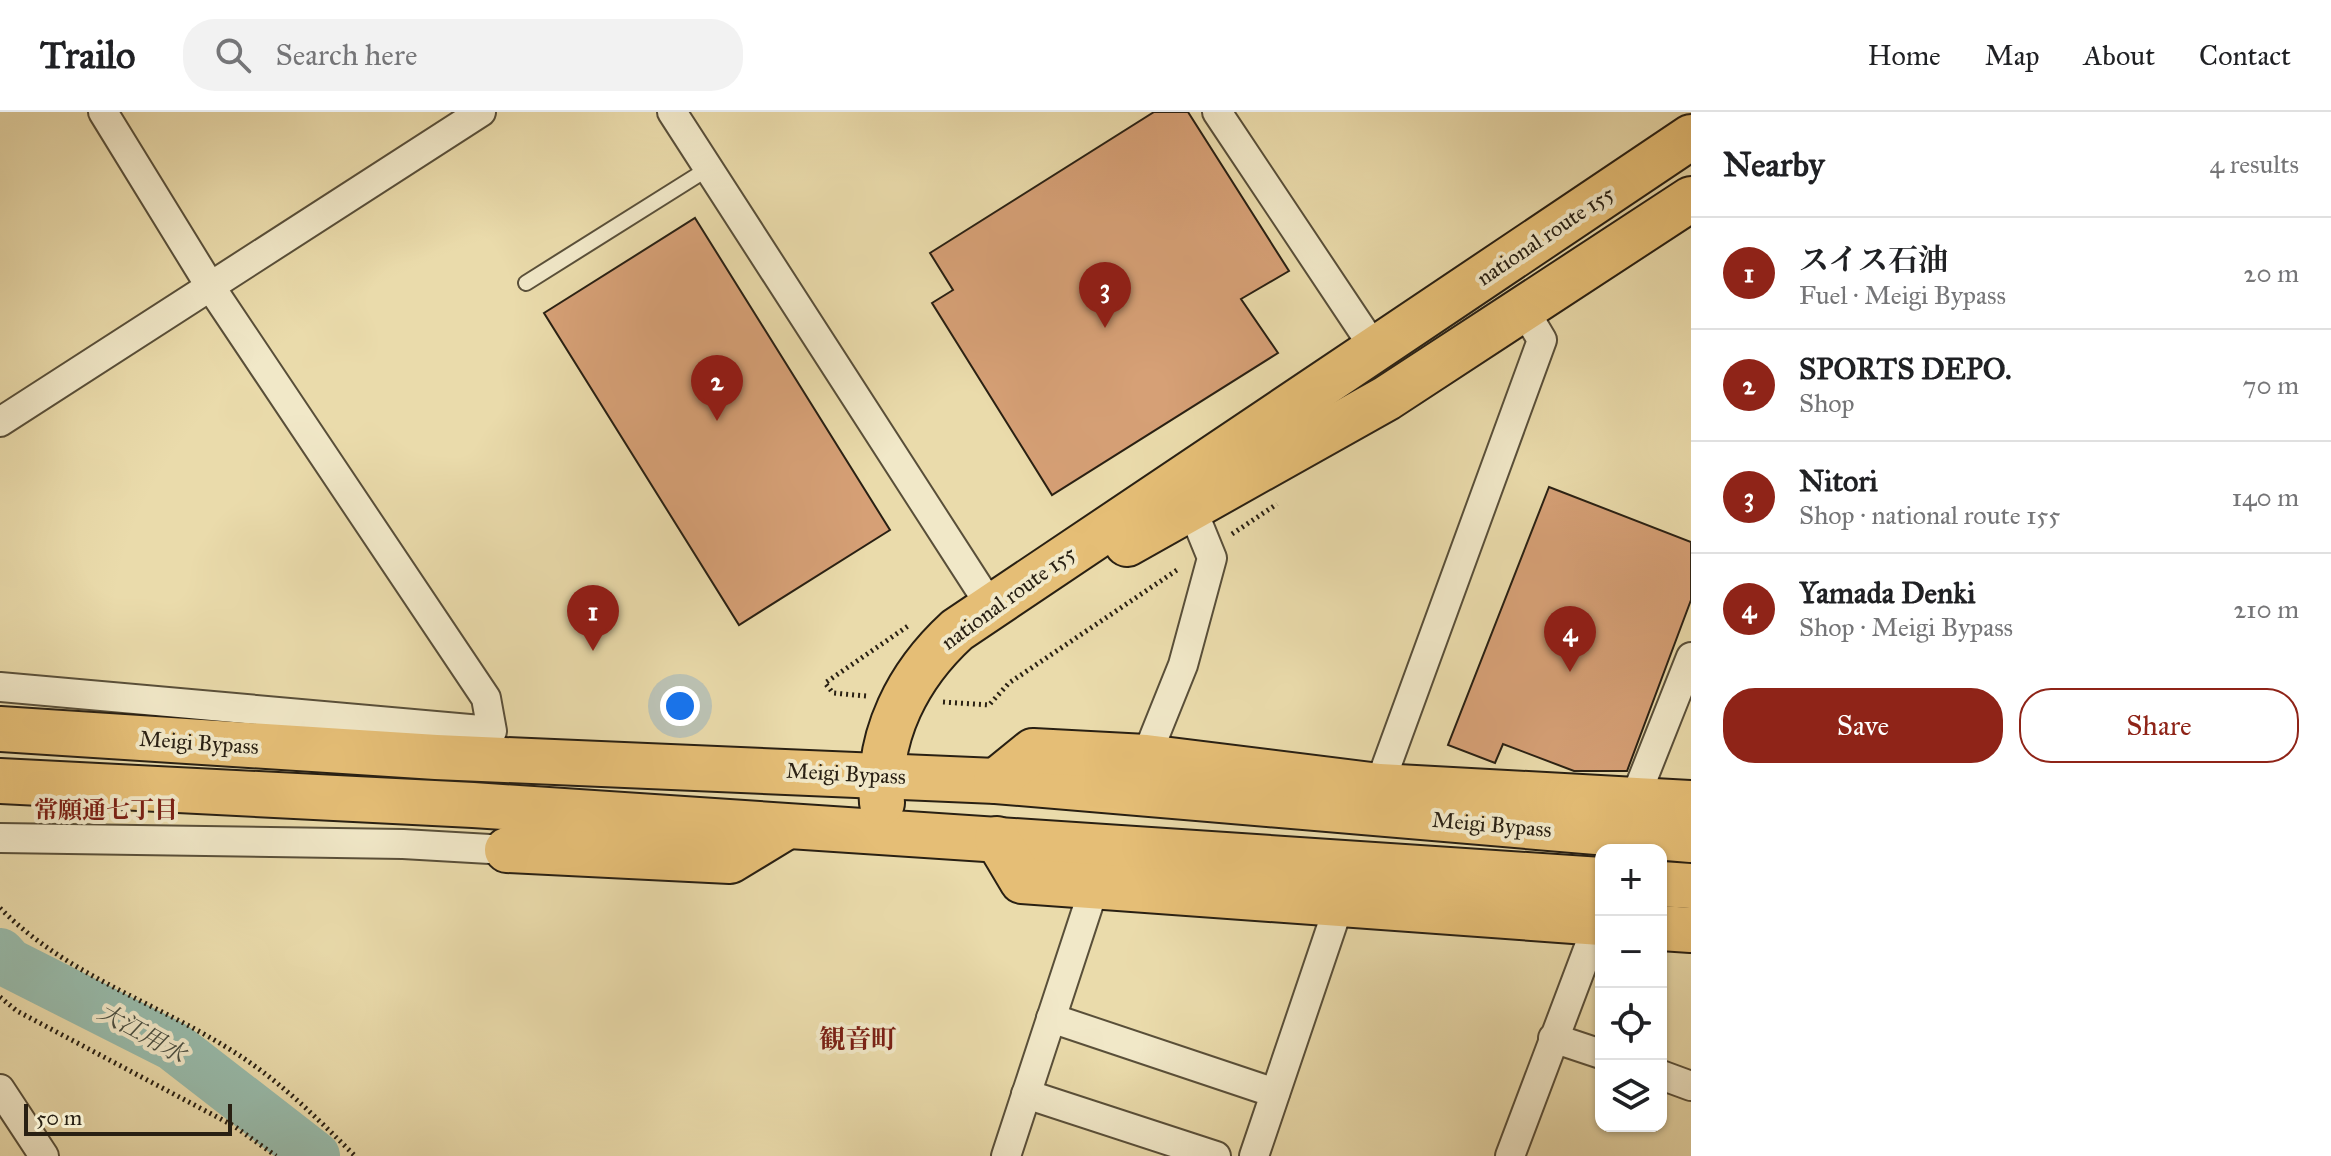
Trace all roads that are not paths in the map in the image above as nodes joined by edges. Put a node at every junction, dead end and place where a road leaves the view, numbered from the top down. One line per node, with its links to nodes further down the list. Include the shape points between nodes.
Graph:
1 (103, 112): 9 (street)
2 (481, 112): 9 (street)
3 (672, 112): 6 (street)
4 (1217, 112): 11 (street)
5 (1691, 137): 11 (highway, national route 155)
6 (709, 168): 8 (lane); 14 (street)
7 (1691, 199): 10 (highway, national route 155)
8 (526, 283)
9 (210, 286): 12 (street); 18 (street, via 486,698)
10 (1523, 308): 13 (highway, national route 155, via 1387,398); 24 (street, via 1542,340)
11 (1375, 349): 14 (highway, national route 155)
12 (0, 422)
13 (1192, 509): 19 (street, via 1212,558 1183,665); 21 (highway, national route 155, via 967,636 944,658 920,700)
14 (990, 605): 21 (highway, national route 155, via 929,655 908,688 891,728)
15 (1691, 657): 25 (street)
16 (0, 687): 18 (street)
17 (0, 729): 20 (highway, Meigi Bypass)
18 (492, 731): 20 (highway)
19 (1146, 757): 23 (highway, via 1033,751); 24 (highway)
20 (536, 759): 21 (highway, Meigi Bypass)
21 (889, 775): 23 (highway, Meigi Bypass); 28 (highway, national route 155)
22 (0, 781): 27 (highway)
23 (996, 781): 31 (highway, Meigi Bypass)
24 (1379, 786): 25 (highway)
25 (1635, 798): 26 (highway)
26 (1691, 803)
27 (786, 827): 28 (highway); 32 (highway, via 730,861)
28 (884, 833): 30 (highway)
29 (0, 838): 32 (street)
30 (997, 839): 33 (highway); 36 (highway, via 1022,881)
31 (1691, 840)
32 (507, 850)
33 (1595, 880)
34 (1667, 884): 35 (highway)
35 (1691, 886)
36 (1094, 888): 37 (highway); 42 (street)
37 (1339, 905): 38 (highway); 48 (street)
38 (1595, 923)
39 (1667, 928): 40 (highway)
40 (1691, 930)
41 (1595, 933): 43 (street)
42 (1051, 1018): 48 (street); 49 (street)
43 (1553, 1038): 44 (street); 54 (street)
44 (1595, 1052)
45 (1667, 1077): 46 (street)
46 (1691, 1086)
47 (0, 1089): 50 (street)
48 (1275, 1093): 53 (street)
49 (1026, 1094): 51 (street); 52 (street)
50 (44, 1156)
51 (1006, 1156)
52 (1216, 1156)
53 (1254, 1156)
54 (1510, 1156)

